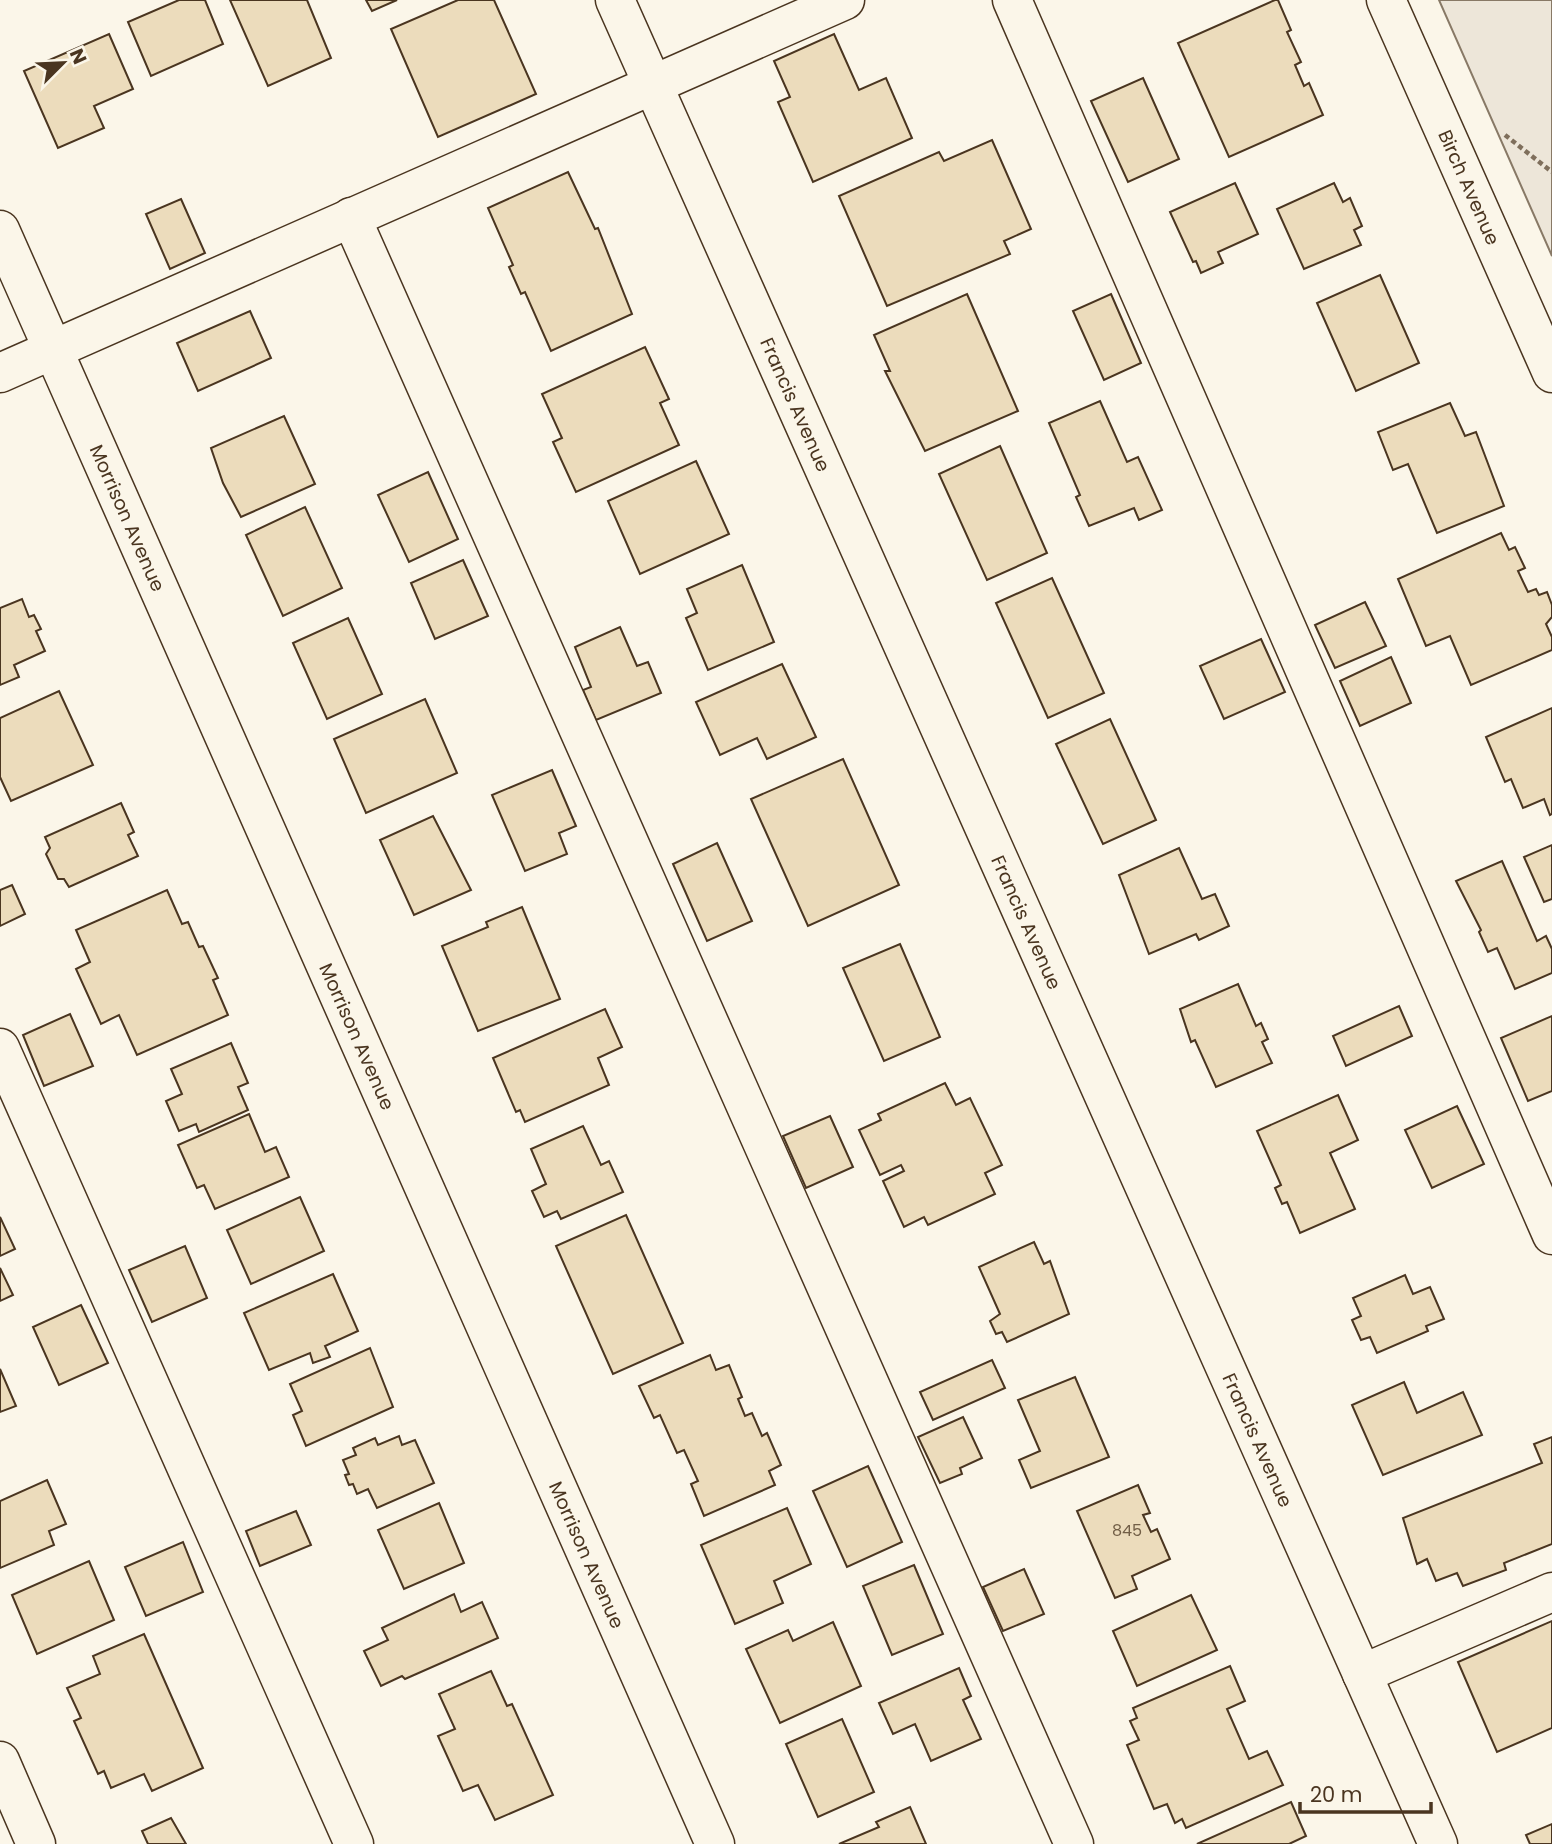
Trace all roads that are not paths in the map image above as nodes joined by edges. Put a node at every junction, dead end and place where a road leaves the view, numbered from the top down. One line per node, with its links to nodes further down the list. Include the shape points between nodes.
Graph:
1 (615, 0): 5 (street, Francis Avenue)
2 (845, 0): 5 (street)
3 (1012, 0): 12 (street)
4 (1386, 0): 10 (street, Birch Avenue)
5 (654, 86): 6 (street); 14 (street, Francis Avenue)
6 (351, 217): 8 (street); 19 (street)
7 (0, 230): 8 (street, Morrison Avenue)
8 (54, 349): 9 (street); 18 (street, Morrison Avenue)
9 (0, 373)
10 (1552, 373)
11 (0, 1048): 17 (street)
12 (1552, 1235)
13 (1552, 1592): 14 (street)
14 (1362, 1674): 20 (street, Francis Avenue)
15 (0, 1761): 16 (street)
16 (36, 1844)
17 (354, 1844)
18 (715, 1844)
19 (1074, 1844)
20 (1438, 1844)

